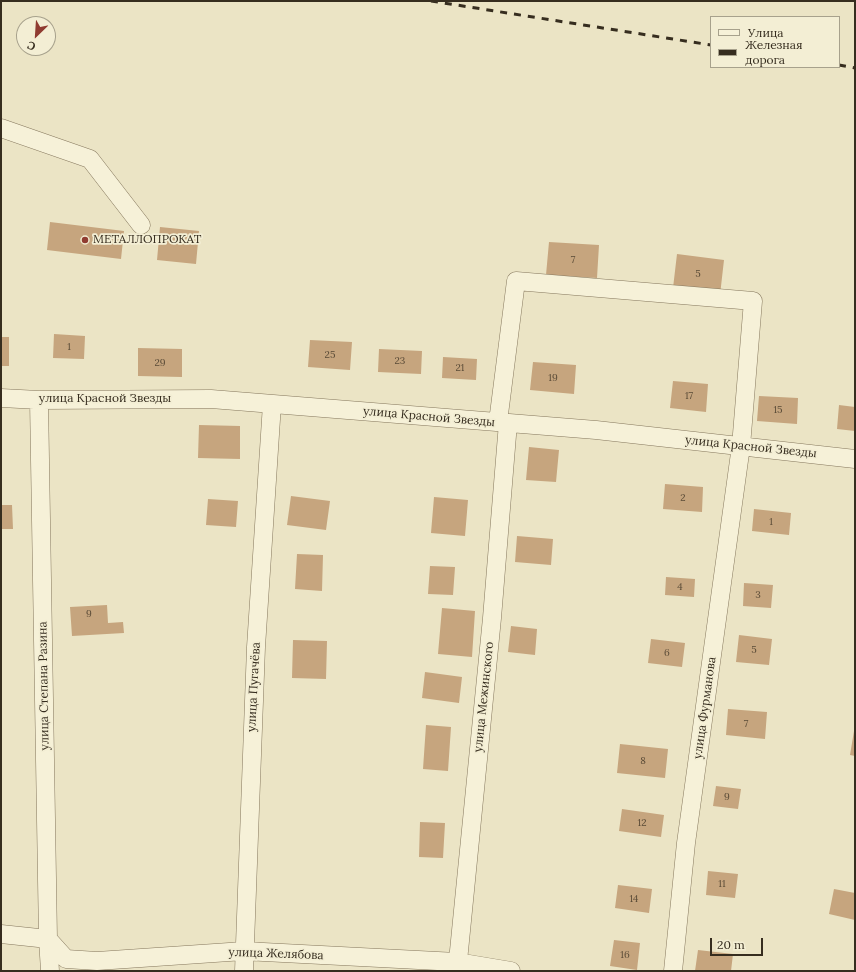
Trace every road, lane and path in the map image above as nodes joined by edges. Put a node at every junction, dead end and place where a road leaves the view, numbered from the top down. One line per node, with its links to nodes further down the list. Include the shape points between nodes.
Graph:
1 (1, 128): 2 (street, via 90,159)
2 (141, 225)
3 (1, 398): 4 (street, улица Красной Звезды)
4 (39, 400): 5 (street, улица Красной Звезды, via 211,399); 10 (street, улица Степана Разина)
5 (272, 404): 6 (street, улица Красной Звезды); 11 (street, улица Пугачёва, via 256,647)
6 (503, 423): 7 (street, улица Красной Звезды); 7 (street, улица Межинского, via 516,281 753,301); 12 (street, улица Межинского, via 492,618)
7 (741, 446): 8 (street, улица Красной Звезды); 16 (street, улица Фурманова, via 686,843)
8 (855, 459)
9 (1, 934): 10 (street)
10 (48, 939): 11 (street, улица Желябова, via 66,959 97,961); 13 (street, улица Степана Разина)
11 (244, 951): 12 (street, улица Желябова); 14 (street, улица Пугачёва)
12 (457, 967): 15 (street, улица Желябова)
13 (50, 971)
14 (244, 971)
15 (511, 971)
16 (673, 971)

